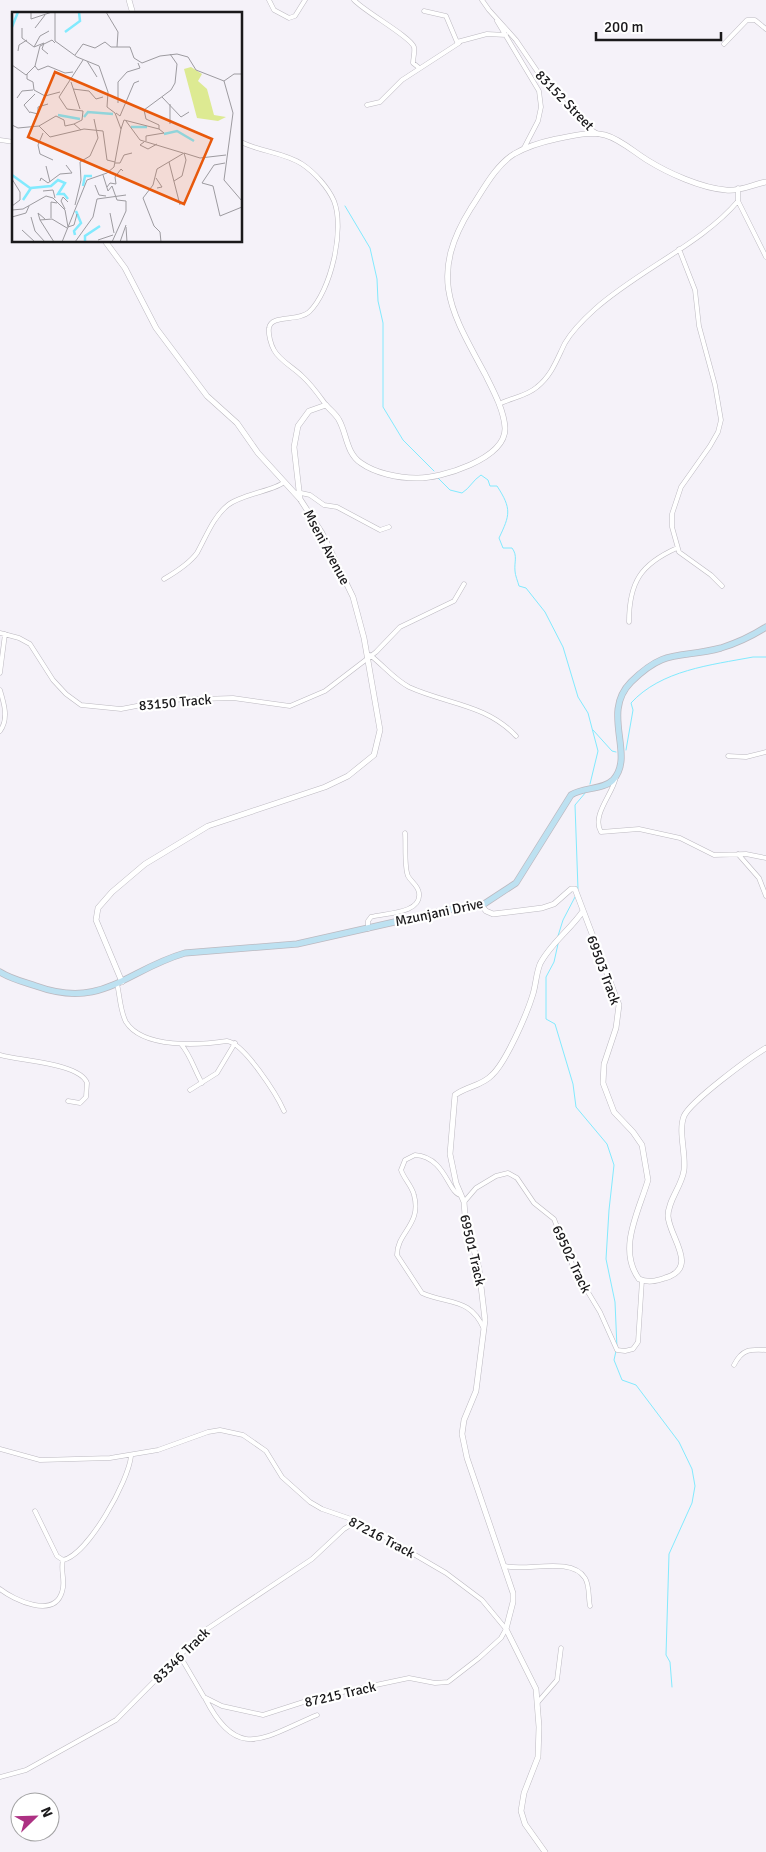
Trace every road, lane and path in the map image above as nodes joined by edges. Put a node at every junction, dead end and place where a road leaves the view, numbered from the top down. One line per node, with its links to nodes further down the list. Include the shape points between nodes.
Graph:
1 (269, 0): 2 (street, via 274,10 288,18 295,16)
2 (306, 0)
3 (354, 0): 11 (street, via 410,41 414,49 413,63)
4 (482, 0): 6 (street, 83152 Street)
5 (424, 12): 9 (street, via 446,16 455,40)
6 (495, 18): 8 (street, 83152 Street); 13 (street, 83152 Street, via 516,40 548,87)
7 (766, 29): 10 (street, via 755,20 747,20)
8 (506, 35): 9 (street, via 487,34); 15 (street, 83152 Street, via 537,86 541,99 538,121)
9 (459, 42): 11 (street)
10 (724, 44)
11 (420, 66): 12 (street, via 380,102)
12 (367, 105)
13 (598, 134): 15 (street, via 567,137); 17 (street, via 616,140 676,175 726,190)
14 (242, 142): 22 (street, via 280,153 304,166 327,189 336,207 335,254 323,291 309,312 294,319 275,320 269,330 274,351 318,392)
15 (523, 150): 23 (street, via 502,164 464,220 455,242 447,279 449,300 459,328)
16 (766, 182): 17 (street)
17 (738, 188): 18 (street)
18 (738, 201): 20 (street, via 726,214); 21 (street)
19 (106, 242): 24 (street, via 125,268 156,328 207,396 238,423 258,453)
20 (679, 249): 23 (street, via 641,273 588,316 566,341 551,373 536,388); 27 (street, via 695,290 699,326 721,420 714,439 677,496 672,514)
21 (766, 258)
22 (326, 404): 23 (street, via 340,421 348,446 358,460 372,469 416,478 476,462 496,448 505,428); 25 (street, Mseni Avenue, via 309,411 298,426 294,447)
23 (499, 404)
24 (284, 482): 25 (street); 28 (street, via 281,486 260,490 228,505 196,553)
25 (301, 496): 26 (street, via 310,495 324,505 337,507 380,530); 35 (street, Mseni Avenue, via 353,597)
26 (389, 527)
27 (677, 548): 30 (street, via 681,555); 31 (street, via 654,560 638,577 630,598)
28 (164, 579)
29 (464, 584): 35 (street, 83150 Track, via 454,601 400,627)
30 (722, 586)
31 (629, 622)
32 (766, 627): 42 (main road, via 720,648 666,657 629,683 617,706 620,754)
33 (0, 633): 34 (street, 83150 Track)
34 (6, 634): 35 (street, 83150 Track, via 30,644 48,673 77,703 110,709 168,700 233,698 290,706 325,691); 36 (street)
35 (369, 657): 39 (street, via 408,686 484,711 508,726); 51 (street, Mseni Avenue, via 379,721 374,756 336,783 208,826 128,877 101,904 96,917)
36 (0, 673)
37 (0, 690): 38 (street, via 5,717)
38 (0, 731)
39 (516, 736)
40 (766, 752): 41 (street, via 746,757)
41 (728, 756)
42 (617, 775): 44 (street, via 600,814 601,832 639,829 680,838 714,855); 47 (main road, Mzunjani Drive, via 606,784 584,788 571,795 516,883)
43 (405, 833): 49 (street, via 407,875 419,893 417,902 410,908 370,917)
44 (738, 854): 45 (street); 46 (street, via 759,878)
45 (766, 858)
46 (766, 896)
47 (484, 904): 48 (street, 69503 Track, via 484,909 493,914 542,908 554,904 573,889 580,898); 49 (main road, Mzunjani Drive)
48 (582, 911): 60 (street, 69501 Track, via 540,965 529,1004 506,1058 483,1082 455,1095 450,1154); 62 (street, 69503 Track, via 619,1005 616,1028 604,1064 603,1083 614,1112 642,1145 648,1172 630,1243 632,1264 637,1277)
49 (368, 929): 51 (main road, Mzunjani Drive, via 277,947 184,953)
50 (0, 972): 51 (main road, Mzunjani Drive, via 64,993 84,994)
51 (120, 983): 53 (street, via 124,1018 138,1035)
52 (235, 1043): 53 (street); 56 (street, via 222,1068); 59 (street, via 254,1064)
53 (181, 1044): 56 (street, via 191,1056)
54 (766, 1048): 62 (street, via 686,1113 682,1125 684,1171 668,1218 681,1251 681,1262 673,1275 649,1282)
55 (0, 1055): 58 (street, via 80,1073 87,1083 86,1097 80,1103)
56 (202, 1083): 57 (street)
57 (190, 1090)
58 (68, 1101)
59 (284, 1111)
60 (462, 1195): 61 (street, 69501 Track); 63 (street, via 455,1192 442,1170 431,1160 415,1155 405,1160 402,1170 414,1193 415,1214 397,1255 422,1293 468,1308 479,1318)
61 (464, 1202): 62 (street, 69502 Track, via 476,1188 496,1176 508,1173 517,1178 534,1203 554,1219 568,1256 617,1350 636,1347); 63 (street, 69501 Track, via 480,1277)
62 (642, 1280)
63 (485, 1332): 71 (street, 69501 Track, via 476,1391 462,1434)
64 (766, 1350): 65 (street, via 745,1351)
65 (734, 1365)
66 (0, 1449): 67 (street, 87216 Track, via 25,1457 60,1461)
67 (131, 1456): 69 (street, 87216 Track, via 173,1446 208,1432 220,1430 243,1435 266,1451 282,1477 310,1502); 70 (street, via 126,1476 98,1526 74,1555)
68 (35, 1511): 70 (street, via 54,1552)
69 (357, 1521): 74 (street, 87216 Track, via 463,1584 482,1600); 76 (street, 83346 Track, via 312,1559 211,1625)
70 (63, 1560): 72 (street, via 64,1587 56,1602 30,1604)
71 (504, 1566): 73 (street, via 558,1567 576,1571 587,1583); 74 (street, 69501 Track, via 514,1597)
72 (0, 1589)
73 (590, 1606)
74 (506, 1629): 77 (street, 87215 Track, via 501,1638 461,1674 442,1683 409,1678 319,1697 263,1715 222,1706); 78 (street, 87216 Track, via 534,1685)
75 (561, 1648): 78 (street, via 557,1680)
76 (180, 1656): 77 (street); 80 (street, 83346 Track, via 116,1720 26,1770)
77 (204, 1697): 79 (street, via 214,1718 244,1739 263,1739)
78 (538, 1702): 81 (street, 87216 Track, via 538,1757 524,1793 521,1811 525,1824)
79 (317, 1715)
80 (0, 1777)
81 (545, 1852)

